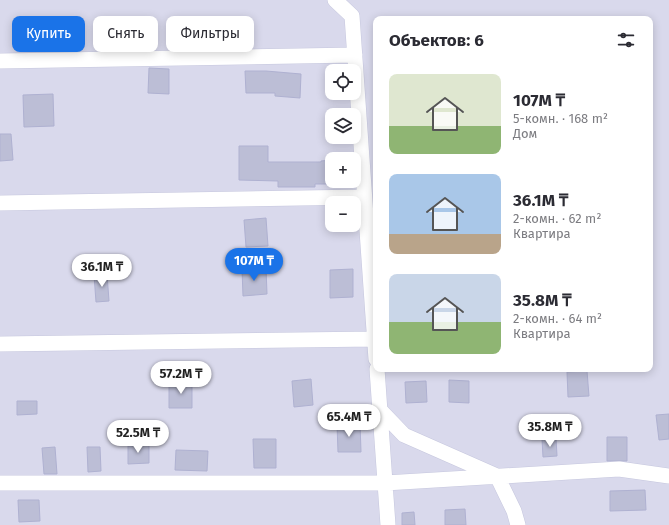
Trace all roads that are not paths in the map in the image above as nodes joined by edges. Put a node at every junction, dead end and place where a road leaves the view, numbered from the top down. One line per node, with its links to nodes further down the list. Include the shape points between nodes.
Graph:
1 (336, 0): 2 (street, via 352,16)
2 (355, 55): 3 (street); 4 (street)
3 (0, 61)
4 (364, 197): 5 (street); 6 (street)
5 (0, 203)
6 (373, 306)
7 (373, 330): 8 (street)
8 (0, 344)
9 (377, 372): 10 (street)
10 (380, 410): 11 (street, via 404,435); 14 (street)
11 (497, 476): 12 (street, via 619,469); 14 (street); 16 (street)
12 (669, 476)
13 (0, 483): 14 (street)
14 (385, 483): 15 (street)
15 (388, 525)
16 (518, 525)

